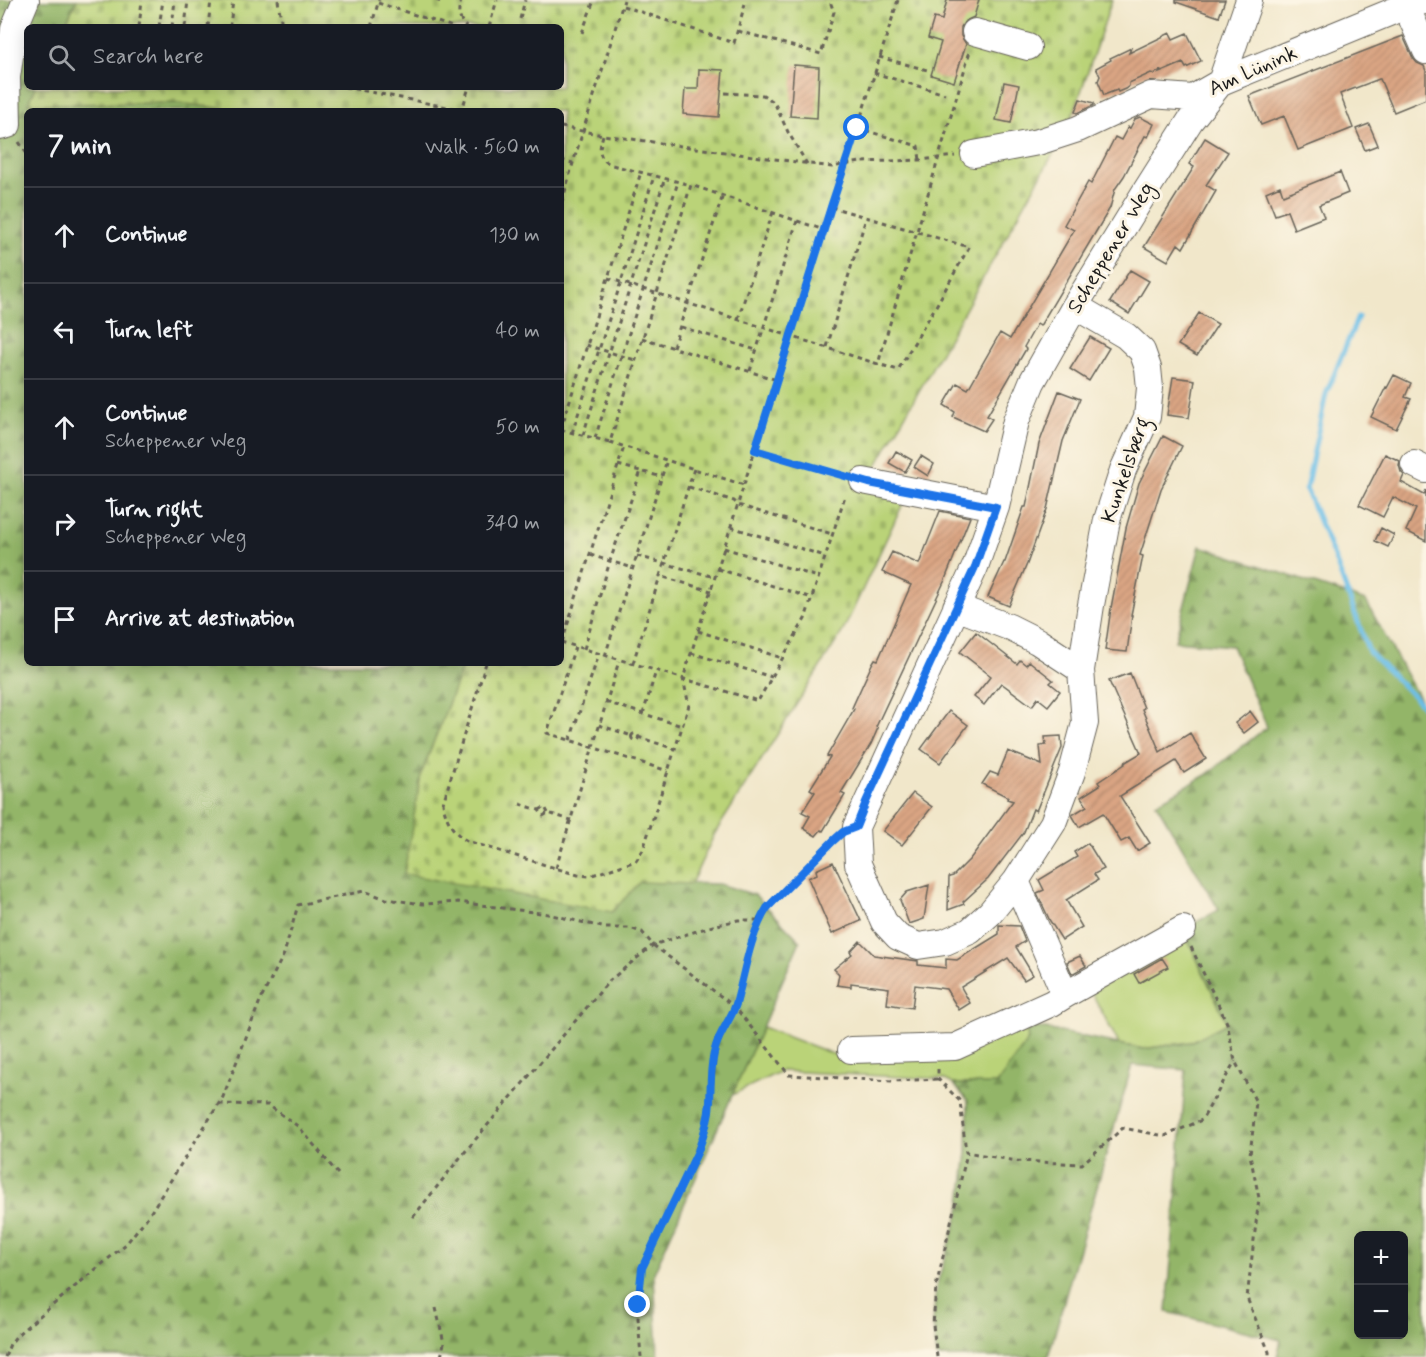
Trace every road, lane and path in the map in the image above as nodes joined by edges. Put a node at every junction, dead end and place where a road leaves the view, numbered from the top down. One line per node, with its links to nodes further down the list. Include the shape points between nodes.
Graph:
1 (26, 0): 51 (street, via 14,29 7,77 8,125)
2 (142, 0): 24 (path)
3 (163, 0): 25 (path)
4 (175, 0): 26 (path)
5 (188, 0): 27 (path)
6 (211, 0): 28 (path)
7 (233, 0): 29 (path)
8 (278, 0): 30 (path)
9 (436, 0): 10 (path)
10 (442, 0)
11 (461, 0): 33 (path, via 458,12)
12 (497, 0): 34 (path)
13 (525, 0): 23 (path)
14 (594, 0): 37 (path)
15 (624, 0): 22 (path)
16 (746, 0): 35 (path)
17 (832, 0): 35 (path, via 834,12 821,54)
18 (898, 0): 40 (path)
19 (1249, 0): 43 (street, Scheppener Weg)
20 (379, 2): 31 (path); 32 (path)
21 (1416, 4): 39 (street); 43 (street, Am Lünink)
22 (623, 6): 35 (path, via 734,44); 54 (path)
23 (520, 19)
24 (139, 24)
25 (159, 24)
26 (172, 24)
27 (184, 24)
28 (208, 24)
29 (230, 24)
30 (282, 24)
31 (372, 24)
32 (444, 24)
33 (463, 24)
34 (490, 24)
35 (738, 31)
36 (975, 32): 38 (street); 57 (path)
37 (582, 33)
38 (1028, 47)
39 (1426, 51)
40 (879, 57): 41 (path); 42 (path)
41 (931, 71)
42 (874, 73): 48 (path); 53 (path)
43 (1221, 82): 56 (street, Am Lünink, via 1193,98 1151,95 1078,129 1038,142); 82 (street, Scheppener Weg, via 1190,121)
44 (358, 90): 46 (path)
45 (469, 90): 50 (path)
46 (367, 92): 49 (path)
47 (725, 93): 61 (path, via 763,95 774,102)
48 (945, 94)
49 (451, 108)
50 (463, 108)
51 (0, 127)
52 (564, 128): 54 (path)
53 (857, 128): 58 (path, via 918,146); 62 (path)
54 (584, 131): 55 (path); 60 (path)
55 (603, 135): 61 (path); 63 (path, via 600,147 604,161)
56 (974, 154): 57 (path)
57 (938, 158): 58 (path); 75 (path)
58 (920, 160): 62 (path)
59 (564, 161): 60 (path)
60 (573, 163): 68 (path)
61 (807, 164): 62 (path)
62 (846, 164): 70 (path)
63 (641, 172): 64 (path); 76 (path)
64 (654, 176): 65 (path); 77 (path)
65 (665, 178): 66 (path); 78 (path)
66 (678, 182): 67 (path); 79 (path)
67 (691, 185): 69 (path); 80 (path)
68 (564, 195)
69 (723, 195): 71 (path); 81 (path)
70 (831, 207): 72 (path); 74 (path)
71 (773, 212): 73 (path); 83 (path)
72 (866, 218): 75 (path); 90 (path)
73 (798, 221): 74 (path); 85 (path)
74 (824, 230): 86 (path)
75 (916, 232): 96 (path); 96 (path, via 969,247 898,370)
76 (608, 278): 77 (path); 88 (path)
77 (621, 282): 78 (path); 91 (path)
78 (631, 285): 79 (path); 93 (path)
79 (643, 288): 80 (path); 94 (path)
80 (657, 293): 81 (path); 87 (path)
81 (688, 303): 83 (path); 84 (path)
82 (1076, 306): 116 (street, Scheppener Weg, via 1032,382 1016,421); 145 (street, Kunkelsberg, via 1126,336 1142,351 1150,388 1147,417 1123,470 1107,520)
83 (738, 319): 85 (path)
84 (680, 327): 89 (path); 92 (path)
85 (763, 327): 86 (path); 92 (path)
86 (791, 336): 90 (path); 98 (path)
87 (642, 338): 89 (path); 95 (path)
88 (586, 345): 91 (path); 99 (path)
89 (673, 347): 97 (path)
90 (827, 347): 96 (path)
91 (599, 349): 93 (path); 101 (path)
92 (756, 350): 97 (path)
93 (610, 352): 94 (path); 102 (path)
94 (621, 356): 95 (path); 103 (path)
95 (635, 360): 104 (path)
96 (878, 364)
97 (750, 371): 98 (path)
98 (777, 380): 106 (path)
99 (564, 420)
100 (564, 431): 101 (path)
101 (572, 433): 102 (path)
102 (583, 435): 103 (path)
103 (595, 438): 104 (path)
104 (610, 442): 105 (path)
105 (624, 447): 107 (path); 108 (path)
106 (755, 450): 112 (path); 114 (path)
107 (667, 460): 109 (path); 111 (path)
108 (618, 465): 110 (path); 120 (path)
109 (694, 469): 112 (path); 113 (path)
110 (641, 471): 111 (path); 123 (path)
111 (662, 477): 121 (path)
112 (744, 485): 115 (path)
113 (689, 487): 115 (path); 124 (path)
114 (854, 488): 116 (street); 118 (path)
115 (738, 505): 117 (path); 118 (path)
116 (996, 507): 132 (street, Scheppener Weg)
117 (731, 527): 119 (path); 122 (path)
118 (832, 534): 122 (path)
119 (724, 548): 126 (path); 129 (path)
120 (590, 555): 123 (path); 134 (path)
121 (637, 556): 124 (path); 125 (path)
122 (825, 556): 129 (path)
123 (610, 561): 125 (path); 137 (path)
124 (665, 563): 127 (path); 128 (path)
125 (633, 568): 140 (path)
126 (717, 569): 128 (path); 131 (path)
127 (660, 576): 130 (path); 143 (path)
128 (715, 577): 130 (path)
129 (818, 577): 131 (path)
130 (711, 591): 133 (path)
131 (812, 598): 141 (path)
132 (956, 607): 145 (street, via 1037,641); 161 (street, Scheppener Weg)
133 (698, 631): 138 (path); 141 (path)
134 (564, 633)
135 (564, 643): 136 (path)
136 (575, 647): 137 (path); 153 (path, via 546,733)
137 (584, 649): 139 (path)
138 (691, 653): 147 (path); 148 (path)
139 (599, 654): 140 (path); 153 (path)
140 (605, 656): 142 (path)
141 (783, 658): 147 (path)
142 (620, 660): 143 (path); 149 (path)
143 (633, 664): 146 (path)
144 (485, 666): 162 (path, via 443,803 445,815 456,834 467,841)
145 (1081, 670): 163 (street, Kunkelsberg, via 1084,723 1072,772 1053,823)
146 (656, 671): 148 (path); 150 (path)
147 (772, 677): 148 (path, via 758,701)
148 (683, 679): 152 (path, via 689,705)
149 (606, 702): 150 (path); 151 (path)
150 (643, 714): 152 (path)
151 (600, 725): 154 (path); 155 (path, via 634,740 638,737)
152 (682, 726): 155 (path)
153 (570, 740): 154 (path)
154 (593, 747): 156 (path); 160 (path)
155 (675, 749): 156 (path)
156 (668, 771): 162 (path, via 636,861 589,876)
157 (520, 804): 158 (path)
158 (539, 810): 159 (path, via 543,816); 159 (path, via 545,807)
159 (548, 813): 160 (path)
160 (571, 820): 162 (path)
161 (856, 827): 163 (street, Kunkelsberg, via 858,864 884,922 898,937 918,946 945,942 970,931); 164 (path, via 833,841)
162 (556, 868)
163 (1016, 881): 167 (street)
164 (759, 920): 166 (path, via 738,920); 168 (path)
165 (1183, 928): 167 (street); 171 (path, via 1227,1023)
166 (653, 945): 168 (path); 173 (path, via 642,932 629,928 606,928 548,914 458,902 423,904 386,899 364,891 298,905 284,954 260,1000); 176 (path, via 609,981)
167 (1065, 995): 169 (street, via 955,1047)
168 (735, 1007): 172 (path, via 789,1075 892,1082); 180 (path, via 716,1046 704,1137 642,1268 638,1318)
169 (938, 1049): 170 (street); 172 (path)
170 (851, 1050)
171 (1235, 1061): 174 (path, via 1202,1120 1165,1136 1123,1128 1082,1164 1017,1161); 182 (path, via 1256,1102 1250,1155 1259,1198 1247,1298)
172 (938, 1079): 174 (path, via 960,1101)
173 (219, 1104): 175 (path, via 268,1105 299,1127); 178 (path, via 149,1215 126,1244 18,1334)
174 (968, 1152): 181 (path, via 936,1287 933,1325)
175 (338, 1174)
176 (413, 1217)
177 (436, 1308): 179 (path, via 444,1343)
178 (5, 1357)
179 (441, 1357)
180 (641, 1357)
181 (937, 1357)
182 (1269, 1357)

